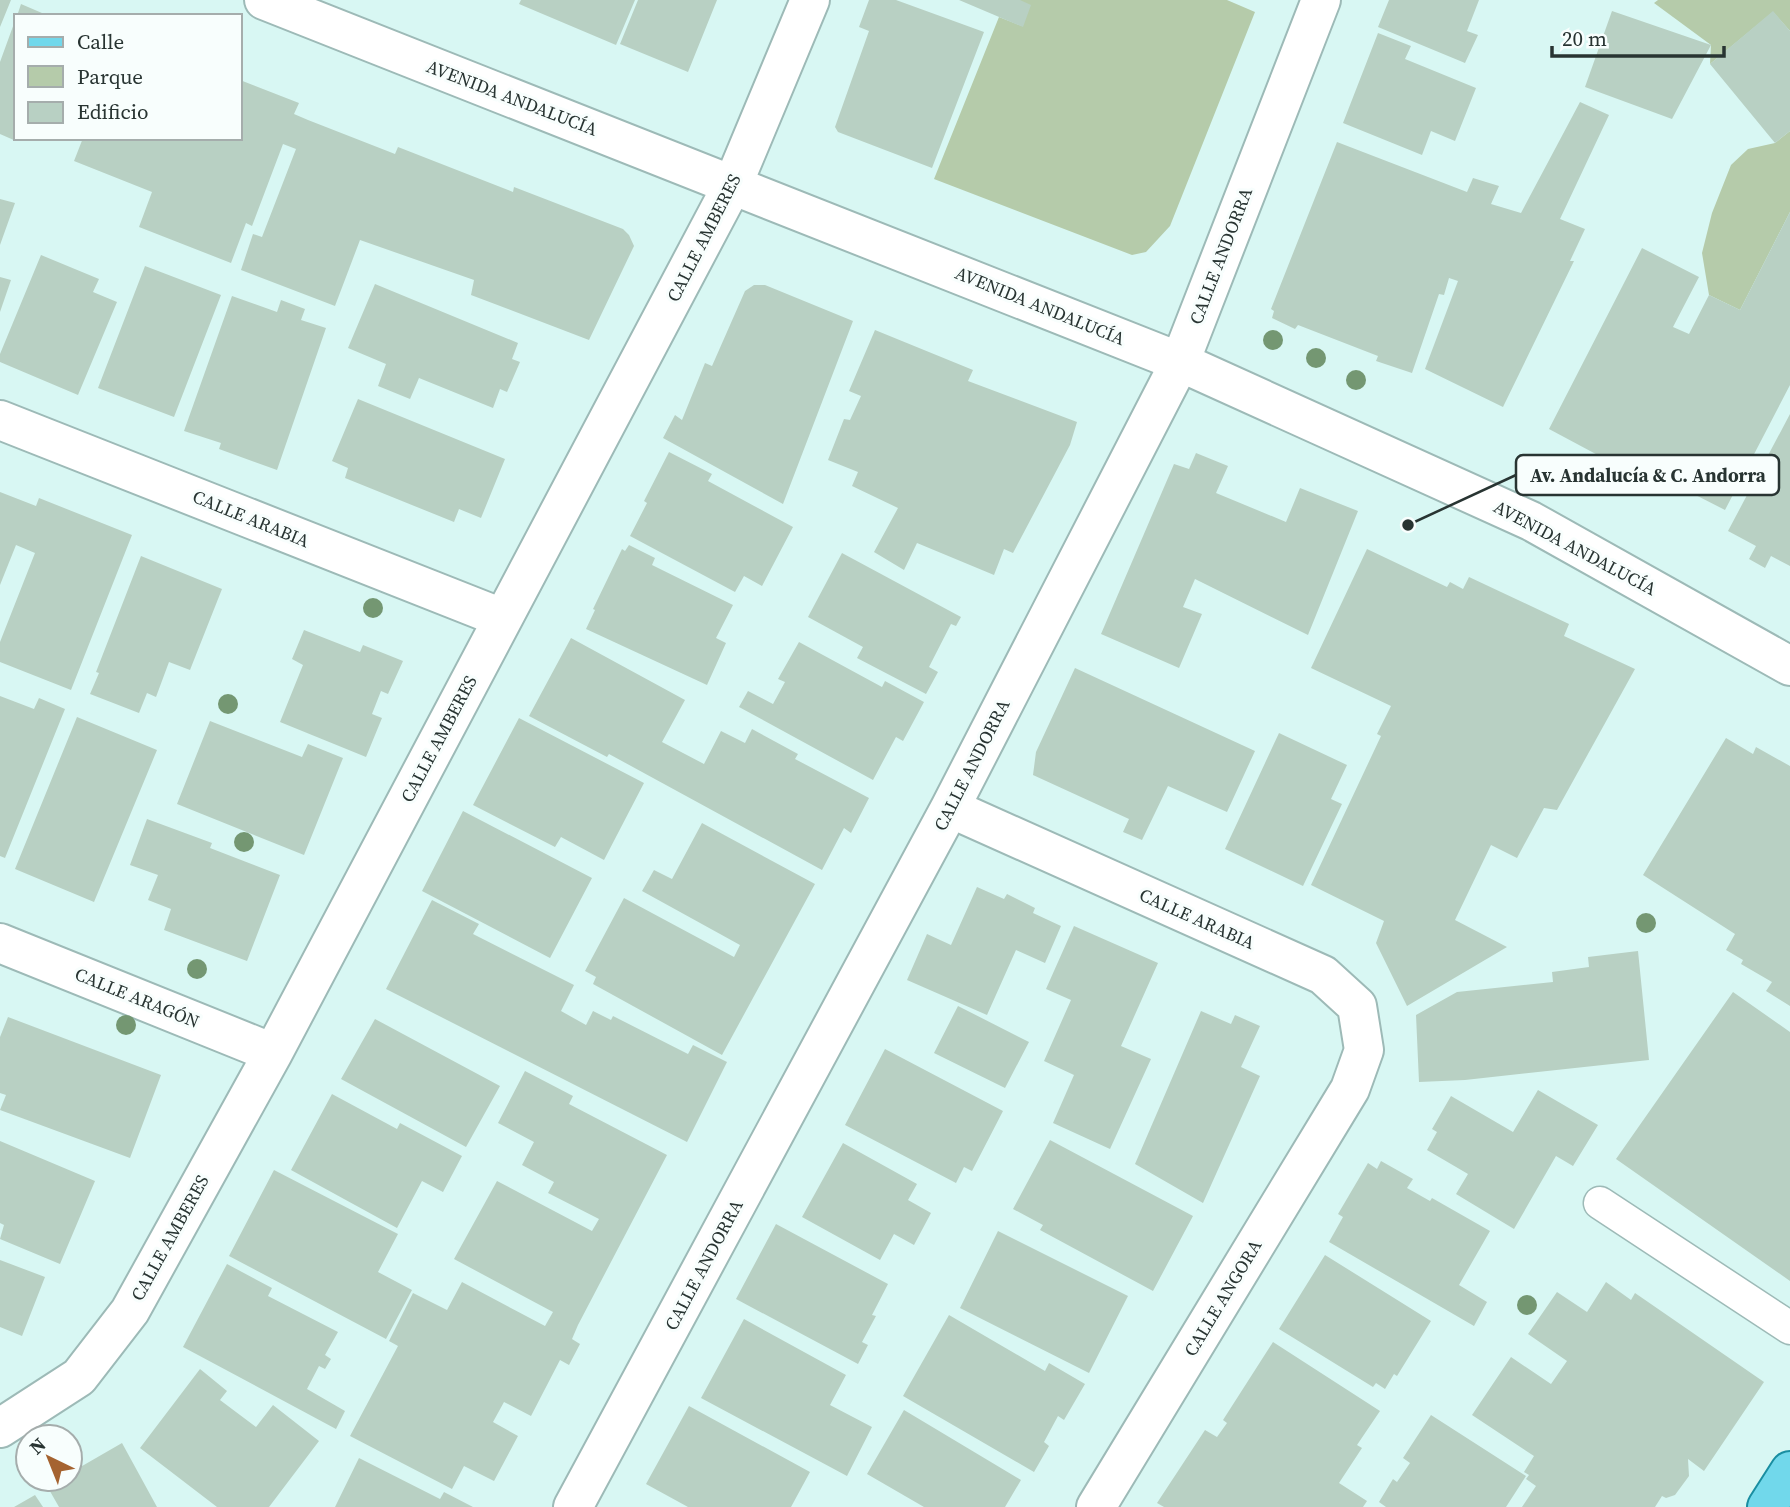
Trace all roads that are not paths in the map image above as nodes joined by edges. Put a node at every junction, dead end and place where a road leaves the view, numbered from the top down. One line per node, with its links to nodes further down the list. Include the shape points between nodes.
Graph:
1 (264, 0): 4 (street, AVENIDA ANDALUCÍA)
2 (810, 0): 4 (street, CALLE AMBERES)
3 (1321, 0): 5 (street, CALLE ANDORRA)
4 (733, 184): 5 (street, AVENIDA ANDALUCÍA); 7 (street, CALLE AMBERES)
5 (1180, 362): 8 (street, AVENIDA ANDALUCÍA, via 1531,521); 9 (street, CALLE ANDORRA)
6 (0, 420): 7 (street, CALLE ARABIA)
7 (502, 618): 11 (street, CALLE AMBERES)
8 (1790, 666)
9 (950, 808): 12 (street, CALLE ARABIA, via 1324,975 1357,1006 1364,1050); 17 (street, CALLE ANDORRA)
10 (0, 943): 11 (street, CALLE ARAGÓN)
11 (273, 1053): 15 (street, CALLE AMBERES, via 130,1311 79,1377)
12 (1350, 1089): 18 (street, CALLE ANGORA)
13 (1600, 1203): 14 (lane)
14 (1790, 1328)
15 (0, 1428)
16 (1790, 1471): 19 (main road)
17 (573, 1507)
18 (1096, 1507)
19 (1767, 1507)

